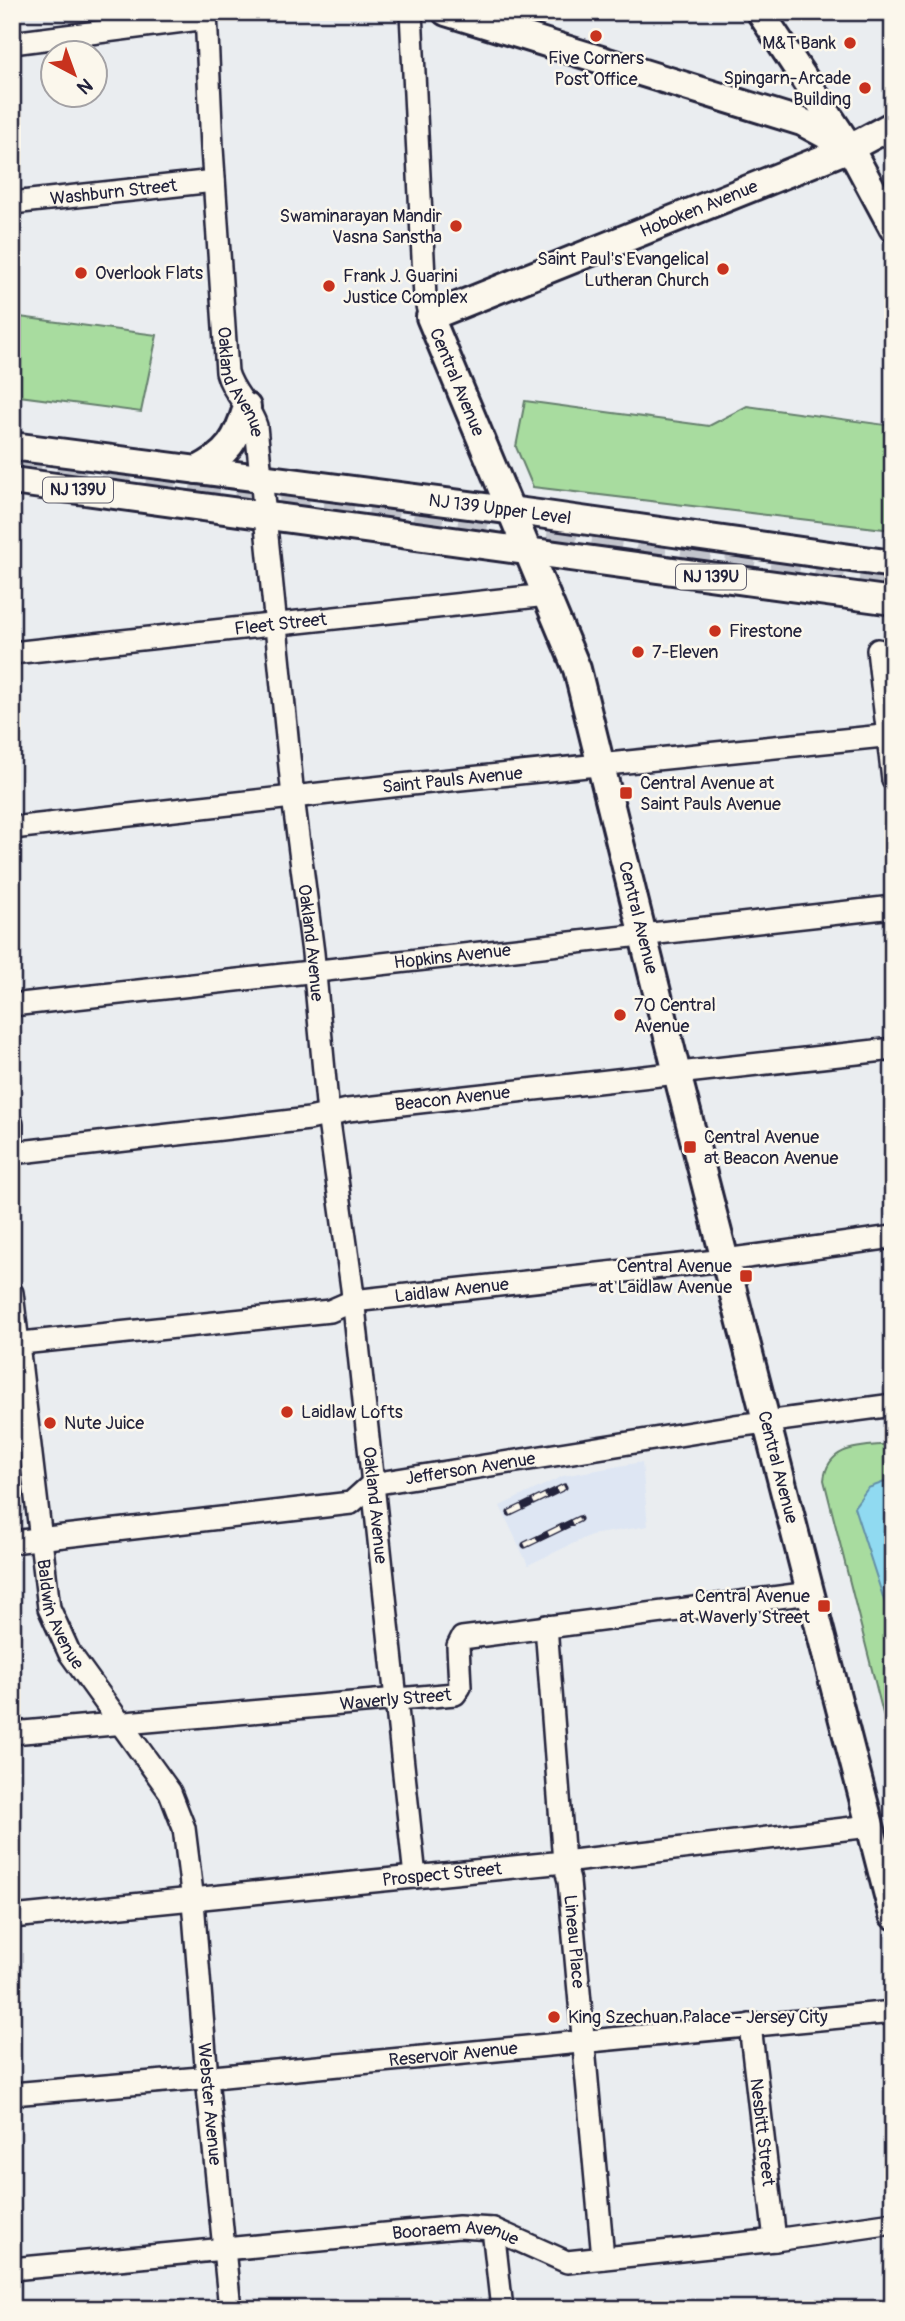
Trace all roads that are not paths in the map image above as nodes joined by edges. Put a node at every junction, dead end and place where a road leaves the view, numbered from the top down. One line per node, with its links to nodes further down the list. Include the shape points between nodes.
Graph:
1 (411, 12): 11 (street, Central Avenue, via 425,298)
2 (446, 12): 7 (main road, via 802,122)
3 (761, 12): 7 (main road)
4 (206, 15): 5 (street); 8 (street, Oakland Avenue)
5 (12, 43)
6 (893, 125): 7 (main road, Hoboken Avenue)
7 (850, 148): 10 (main road); 11 (main road, Hoboken Avenue)
8 (214, 181): 9 (street, Washburn Street); 12 (street, Oakland Avenue, via 227,372)
9 (12, 203)
10 (893, 228)
11 (430, 317): 17 (main road, Central Avenue)
12 (247, 407): 14 (main road, via 226,451); 15 (street, Oakland Avenue, via 256,426)
13 (12, 446): 14 (main road, NJ 139 Upper Level / NJ 139U)
14 (197, 470): 15 (main road, NJ 139 Upper Level / NJ 139U)
15 (261, 479): 17 (main road, NJ 139 Upper Level / NJ 139U); 18 (street, Oakland Avenue)
16 (12, 481): 18 (main road, NJ 139U)
17 (512, 512): 19 (main road, Central Avenue); 20 (main road, NJ 139 Upper Level / NJ 139U)
18 (264, 515): 19 (main road, NJ 139 Upper Level / NJ 139U); 23 (street, Oakland Avenue)
19 (528, 553): 21 (main road, Central Avenue); 22 (main road, NJ 139 Upper Level / NJ 139U)
20 (893, 564)
21 (547, 595): 23 (street, Fleet Street); 27 (main road, Central Avenue, via 577,669)
22 (893, 601)
23 (275, 625): 25 (street, Fleet Street); 29 (street, Oakland Avenue)
24 (878, 650): 26 (street)
25 (12, 653)
26 (890, 736): 27 (street, Saint Pauls Avenue); 28 (street)
27 (602, 765): 29 (street, Saint Pauls Avenue); 32 (main road, Central Avenue)
28 (893, 780)
29 (293, 797): 30 (street, Saint Pauls Avenue); 33 (street, Oakland Avenue)
30 (12, 828)
31 (893, 907): 32 (street, Hopkins Avenue)
32 (644, 936): 33 (street, Hopkins Avenue); 36 (main road, Central Avenue)
33 (314, 970): 34 (street, Hopkins Avenue); 37 (street, Oakland Avenue)
34 (12, 1005)
35 (893, 1049): 36 (street, Beacon Avenue)
36 (677, 1073): 37 (street, Beacon Avenue); 42 (main road, Central Avenue)
37 (328, 1114): 40 (street, Beacon Avenue); 44 (street, Oakland Avenue)
38 (12, 1124): 39 (street)
39 (12, 1135)
40 (12, 1153)
41 (893, 1237): 42 (street, Laidlaw Avenue)
42 (726, 1259): 44 (street, Laidlaw Avenue); 47 (main road, Central Avenue)
43 (12, 1293): 45 (street, Baldwin Avenue)
44 (353, 1301): 45 (street, Laidlaw Avenue, via 330,1311); 48 (street, Oakland Avenue)
45 (15, 1344): 49 (street, Baldwin Avenue)
46 (893, 1405): 47 (street, Jefferson Avenue)
47 (766, 1422): 48 (street, Jefferson Avenue); 51 (main road, Central Avenue)
48 (372, 1484): 49 (street, Jefferson Avenue, via 351,1503); 53 (street, Oakland Avenue)
49 (41, 1538): 50 (street, Jefferson Avenue); 54 (street, Baldwin Avenue, via 49,1608 69,1652)
50 (12, 1542)
51 (810, 1593): 52 (street, Waverly Street); 56 (main road, Central Avenue)
52 (546, 1626): 53 (street, Waverly Street, via 462,1638 458,1646 460,1687 455,1694); 57 (street, Lineau Place)
53 (394, 1700): 54 (street, Waverly Street); 58 (street, Oakland Avenue)
54 (120, 1722): 55 (street, Waverly Street); 59 (street, Baldwin Avenue, via 170,1792 184,1828)
55 (12, 1733)
56 (870, 1826): 57 (street, Prospect Street); 60 (main road, Central Avenue)
57 (564, 1862): 58 (street, Prospect Street); 64 (street, Lineau Place)
58 (415, 1877): 59 (street, Prospect Street)
59 (193, 1900): 61 (street, Prospect Street); 65 (street, Webster Avenue)
60 (893, 1915)
61 (12, 1917)
62 (893, 2011): 63 (street, Reservoir Avenue)
63 (750, 2025): 64 (street, Reservoir Avenue); 69 (street, Nesbitt Street)
64 (583, 2041): 65 (street, Reservoir Avenue); 71 (street, Lineau Place)
65 (207, 2078): 66 (street, Reservoir Avenue); 70 (street, Webster Avenue)
66 (12, 2094)
67 (893, 2223): 69 (street, Booraem Avenue)
68 (493, 2229): 70 (street, Booraem Avenue, via 459,2227); 71 (street, Booraem Avenue, via 567,2262); 74 (street)
69 (775, 2240): 71 (street, Booraem Avenue)
70 (225, 2249): 72 (street, Booraem Avenue); 73 (street, Webster Avenue)
71 (603, 2259)
72 (12, 2269)
73 (230, 2309)
74 (502, 2309)

